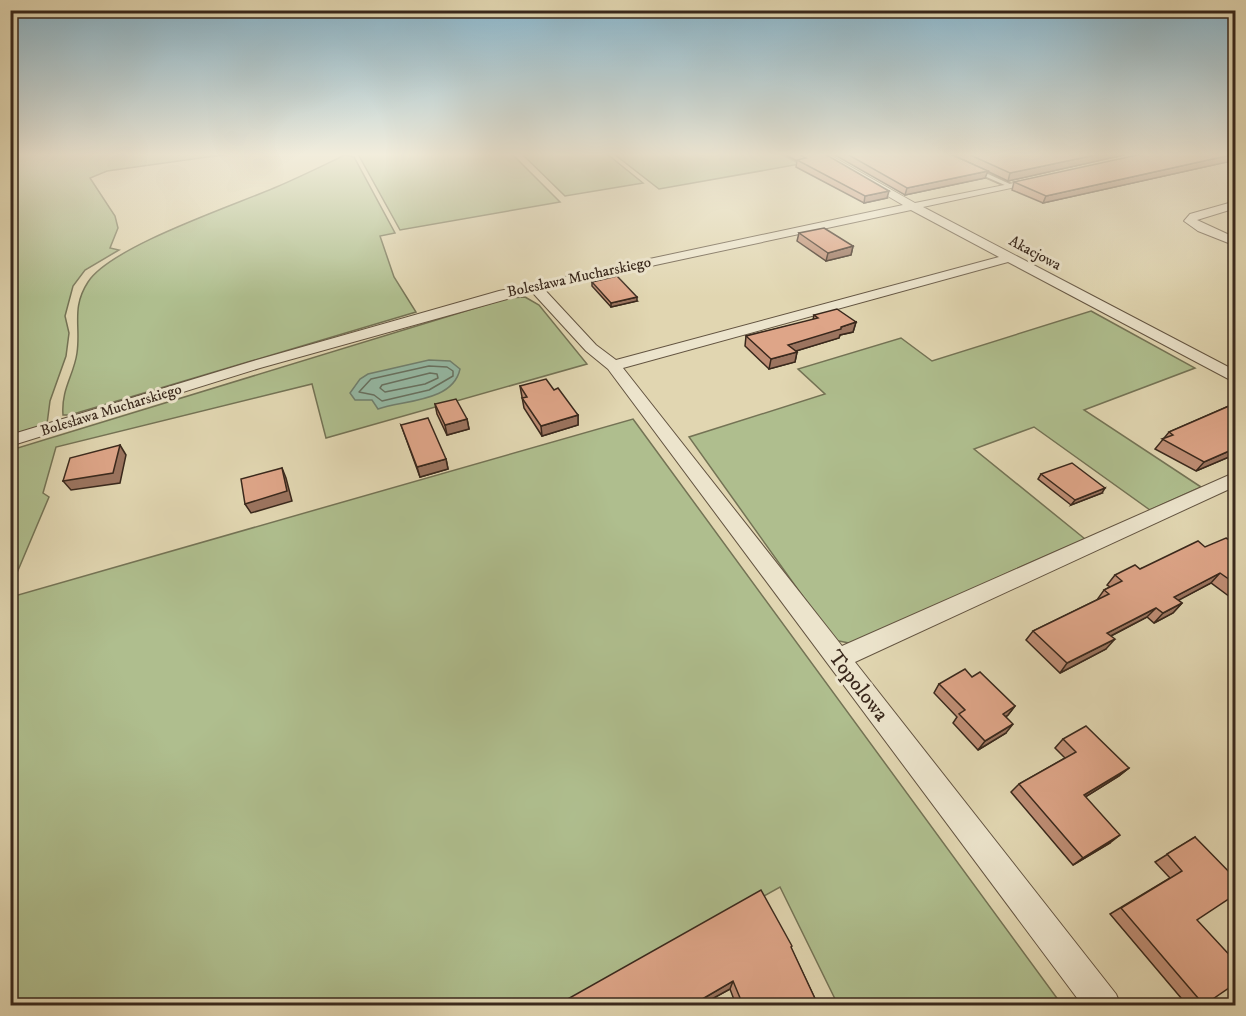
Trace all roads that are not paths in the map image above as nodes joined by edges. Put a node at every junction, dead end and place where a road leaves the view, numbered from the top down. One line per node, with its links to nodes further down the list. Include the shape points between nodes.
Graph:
1 (906, 201): 4 (street, Akacjowa)
2 (930, 201): 4 (street, Bolesława Mucharskiego)
3 (1236, 204): 5 (street, via 1194,216 1190,221)
4 (913, 205): 6 (street, Akacjowa); 7 (street, Bolesława Mucharskiego)
5 (1236, 243)
6 (1010, 258): 8 (street); 9 (street, Akacjowa)
7 (535, 287): 8 (street, Topolowa, via 591,348); 10 (street, Bolesława Mucharskiego, via 255,366)
8 (613, 366): 12 (street, Topolowa)
9 (1236, 378)
10 (10, 441)
11 (1236, 478): 12 (street)
12 (838, 660): 13 (street, Topolowa)
13 (1104, 1005)

